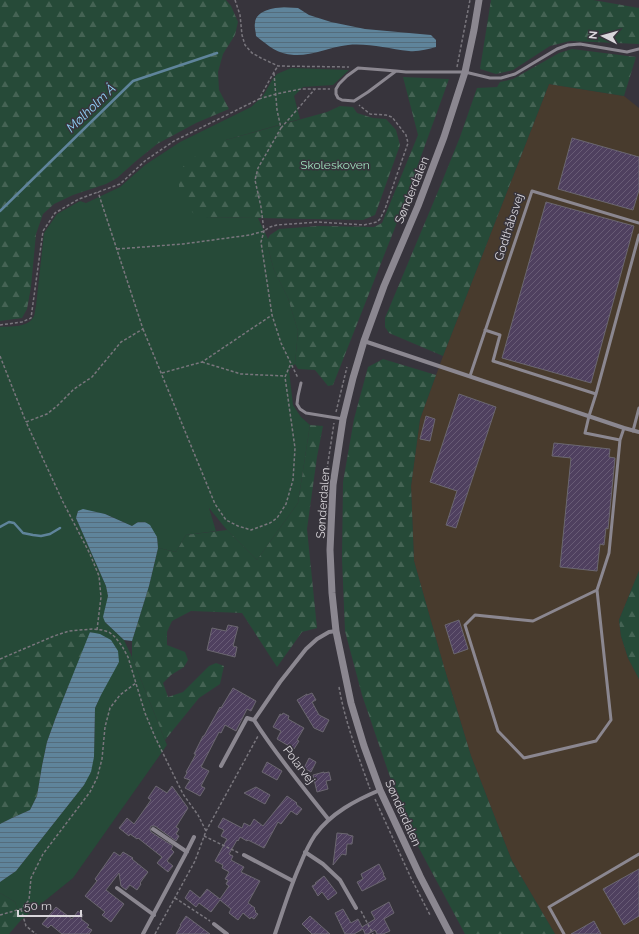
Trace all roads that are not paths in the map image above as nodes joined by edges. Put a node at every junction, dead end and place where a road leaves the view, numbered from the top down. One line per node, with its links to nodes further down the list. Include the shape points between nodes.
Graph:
1 (479, 0): 4 (street, Sønderdalen)
2 (639, 50): 4 (lane, via 627,52 580,44 568,45 515,74 500,78)
3 (396, 71): 3 (lane, via 354,102 342,100 336,94 339,84 358,68); 4 (lane)
4 (465, 72): 8 (street, Sønderdalen, via 444,137)
5 (639, 223): 7 (lane, Godthåbsvej, via 532,191)
6 (639, 235): 11 (lane)
7 (485, 330): 9 (lane, Godthåbsvej); 11 (lane, via 500,335 493,361)
8 (364, 341): 9 (street); 14 (street, Sønderdalen)
9 (470, 376): 13 (street)
10 (301, 383): 14 (lane, via 297,404 300,409 306,413)
11 (596, 394): 13 (lane)
12 (639, 408): 16 (lane)
13 (589, 416): 15 (street); 18 (lane, via 585,433)
14 (343, 419): 20 (street, Sønderdalen, via 334,485 330,550)
15 (624, 428): 16 (street); 18 (lane)
16 (633, 430): 17 (street)
17 (639, 432)
18 (620, 440): 19 (lane, via 608,553)
19 (597, 590): 19 (lane, via 611,720 596,741 524,758 498,731 466,625 475,615 533,622)
20 (336, 631): 21 (street, via 317,639 306,649); 23 (street, Sønderdalen, via 350,703)
21 (254, 720): 22 (street, via 247,718); 24 (street, Polarvej)
22 (221, 766)
23 (380, 790): 24 (street, via 354,802); 39 (street, Sønderdalen)
24 (329, 820): 28 (street, via 315,834)
25 (153, 829): 27 (street)
26 (194, 837): 27 (street)
27 (187, 852): 34 (street)
28 (305, 852): 31 (street); 33 (street, via 340,880)
29 (639, 854): 40 (lane, via 549,907)
30 (244, 856): 31 (street)
31 (293, 881): 38 (street)
32 (117, 888): 34 (street)
33 (356, 908)
34 (154, 915): 36 (street)
35 (214, 924): 37 (street)
36 (143, 934)
37 (227, 934)
38 (275, 934)
39 (450, 934)
40 (564, 934)

